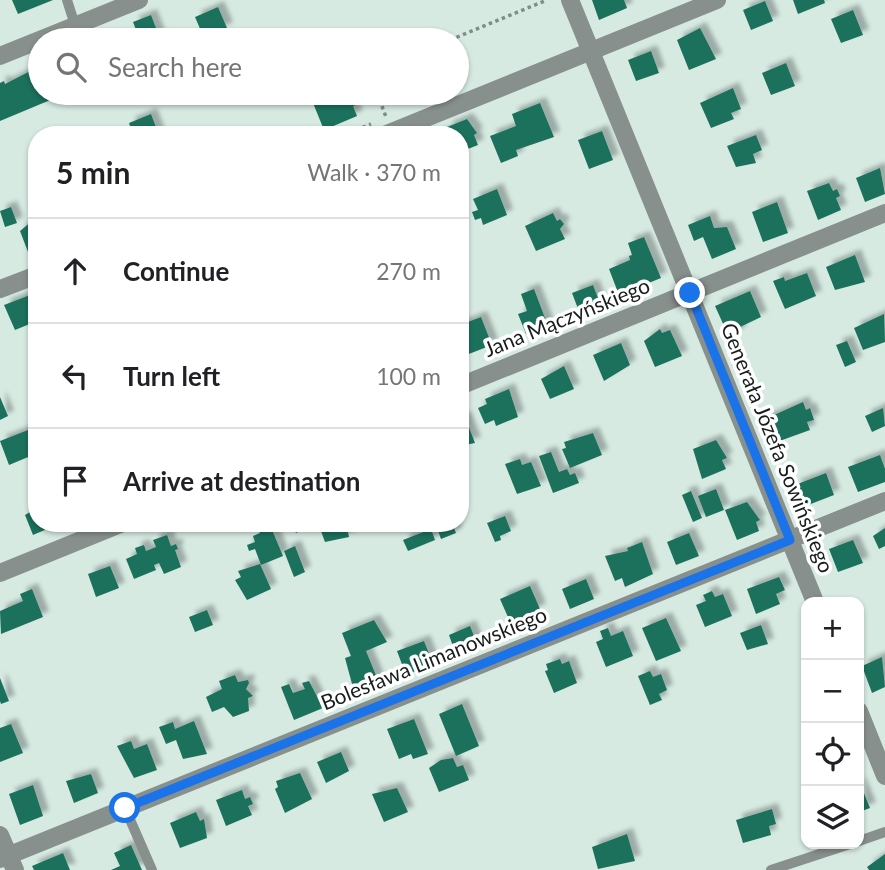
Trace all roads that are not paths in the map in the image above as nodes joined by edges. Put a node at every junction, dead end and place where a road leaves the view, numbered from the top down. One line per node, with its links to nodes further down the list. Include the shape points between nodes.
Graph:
1 (67, 0): 5 (lane)
2 (570, 0): 8 (street, Generała Józefa Sowińskiego)
3 (717, 0): 8 (street)
4 (132, 1): 5 (street)
5 (75, 25): 6 (street)
6 (68, 28)
7 (28, 44): 9 (street)
8 (591, 51): 10 (street); 16 (street, Generała Józefa Sowińskiego)
9 (0, 56)
10 (469, 95)
11 (443, 105): 12 (street)
12 (385, 126)
13 (885, 213): 16 (street, Jana Mączyńskiego)
14 (28, 278): 15 (street)
15 (0, 289)
16 (690, 293): 17 (street, Jana Mączyńskiego); 20 (street, Generała Józefa Sowińskiego)
17 (469, 382)
18 (885, 501): 20 (street, Bolesława Limanowskiego)
19 (101, 532): 21 (street)
20 (790, 540): 22 (street, Generała Józefa Sowińskiego); 25 (street, Bolesława Limanowskiego)
21 (0, 573)
22 (813, 597)
23 (864, 723): 24 (street)
24 (885, 776)
25 (125, 808): 30 (street, Bolesława Limanowskiego); 31 (lane)
26 (885, 832): 28 (lane)
27 (0, 835): 30 (street)
28 (864, 839)
29 (835, 849): 32 (lane)
30 (8, 861)
31 (152, 870)
32 (771, 870)

